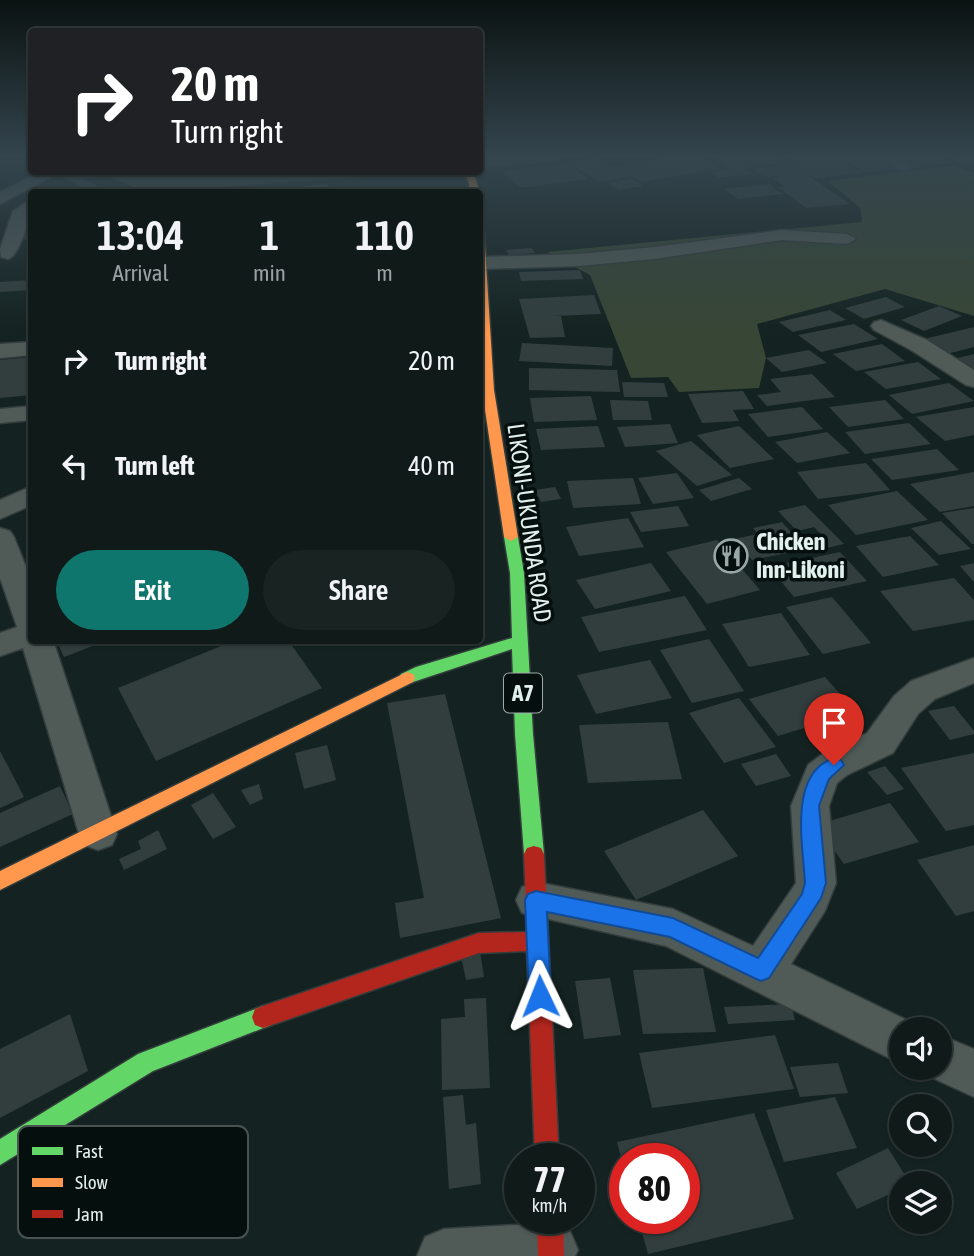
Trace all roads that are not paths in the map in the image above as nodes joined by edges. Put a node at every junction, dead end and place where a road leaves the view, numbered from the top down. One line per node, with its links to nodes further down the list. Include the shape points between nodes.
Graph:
1 (23, 215): 4 (street)
2 (846, 239): 5 (street, via 782,235 643,254)
3 (28, 251): 4 (street)
4 (4, 253)
5 (483, 263)
6 (483, 288): 11 (main road, LIKONI-UKUNDA ROAD / A7)
7 (881, 326): 10 (street)
8 (28, 348): 9 (street)
9 (0, 351)
10 (974, 380)
11 (484, 390): 19 (main road, LIKONI-UKUNDA ROAD / A7, via 517,573)
12 (28, 413): 13 (street)
13 (0, 416)
14 (28, 496): 15 (street)
15 (0, 511)
16 (0, 537): 17 (street)
17 (28, 614)
18 (28, 634): 21 (street)
19 (521, 641): 23 (main road, via 422,671); 25 (main road, LIKONI-UKUNDA ROAD / A7)
20 (38, 644): 23 (street)
21 (0, 645)
22 (974, 670): 26 (street, via 923,690 906,705 880,744 821,775 810,806 813,890)
23 (98, 834): 24 (main road)
24 (0, 881)
25 (537, 921): 26 (street, via 673,928); 30 (main road, via 146,1062); 32 (main road, LIKONI-UKUNDA ROAD / A7)
26 (761, 971): 27 (street)
27 (889, 1035)
28 (952, 1063): 29 (street)
29 (974, 1073)
30 (43, 1126)
31 (18, 1142): 33 (main road)
32 (546, 1143)
33 (0, 1153)
34 (551, 1241): 35 (street)
35 (444, 1256)

